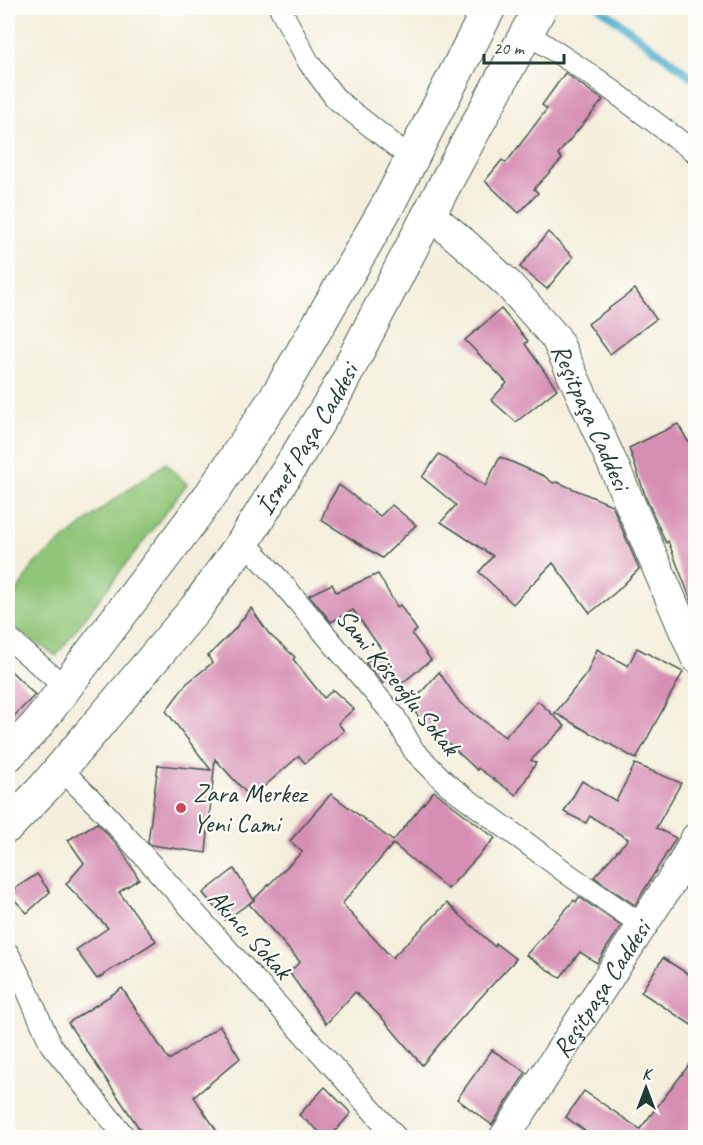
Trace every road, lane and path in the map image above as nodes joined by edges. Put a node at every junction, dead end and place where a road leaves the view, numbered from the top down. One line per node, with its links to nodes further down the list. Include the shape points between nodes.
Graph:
1 (280, 8): 5 (street, via 309,63 336,99)
2 (489, 8): 5 (highway, İsmet Paşa Caddesi)
3 (533, 21): 4 (street, via 597,79); 6 (highway, İsmet Paşa Caddesi)
4 (696, 153)
5 (412, 159): 10 (highway, İsmet Paşa Caddesi, via 280,391 212,493)
6 (429, 214): 7 (highway, İsmet Paşa Caddesi, via 335,395); 9 (main road, Reşitpaşa Caddesi, via 509,285 556,338)
7 (244, 541): 12 (highway, İsmet Paşa Caddesi, via 196,608); 15 (street, Sami Köseoğlu Sokak, via 395,717 414,751 447,784)
8 (8, 638): 10 (street)
9 (696, 658)
10 (65, 687): 11 (highway, İsmet Paşa Caddesi)
11 (8, 755)
12 (61, 769): 13 (highway, İsmet Paşa Caddesi); 18 (street, Akıncı Sokak, via 115,823)
13 (8, 826)
14 (696, 838): 15 (main road, Reşitpaşa Caddesi)
15 (642, 926): 19 (main road, Reşitpaşa Caddesi)
16 (8, 953): 17 (street, via 51,1045)
17 (126, 1137)
18 (397, 1137)
19 (504, 1137)

